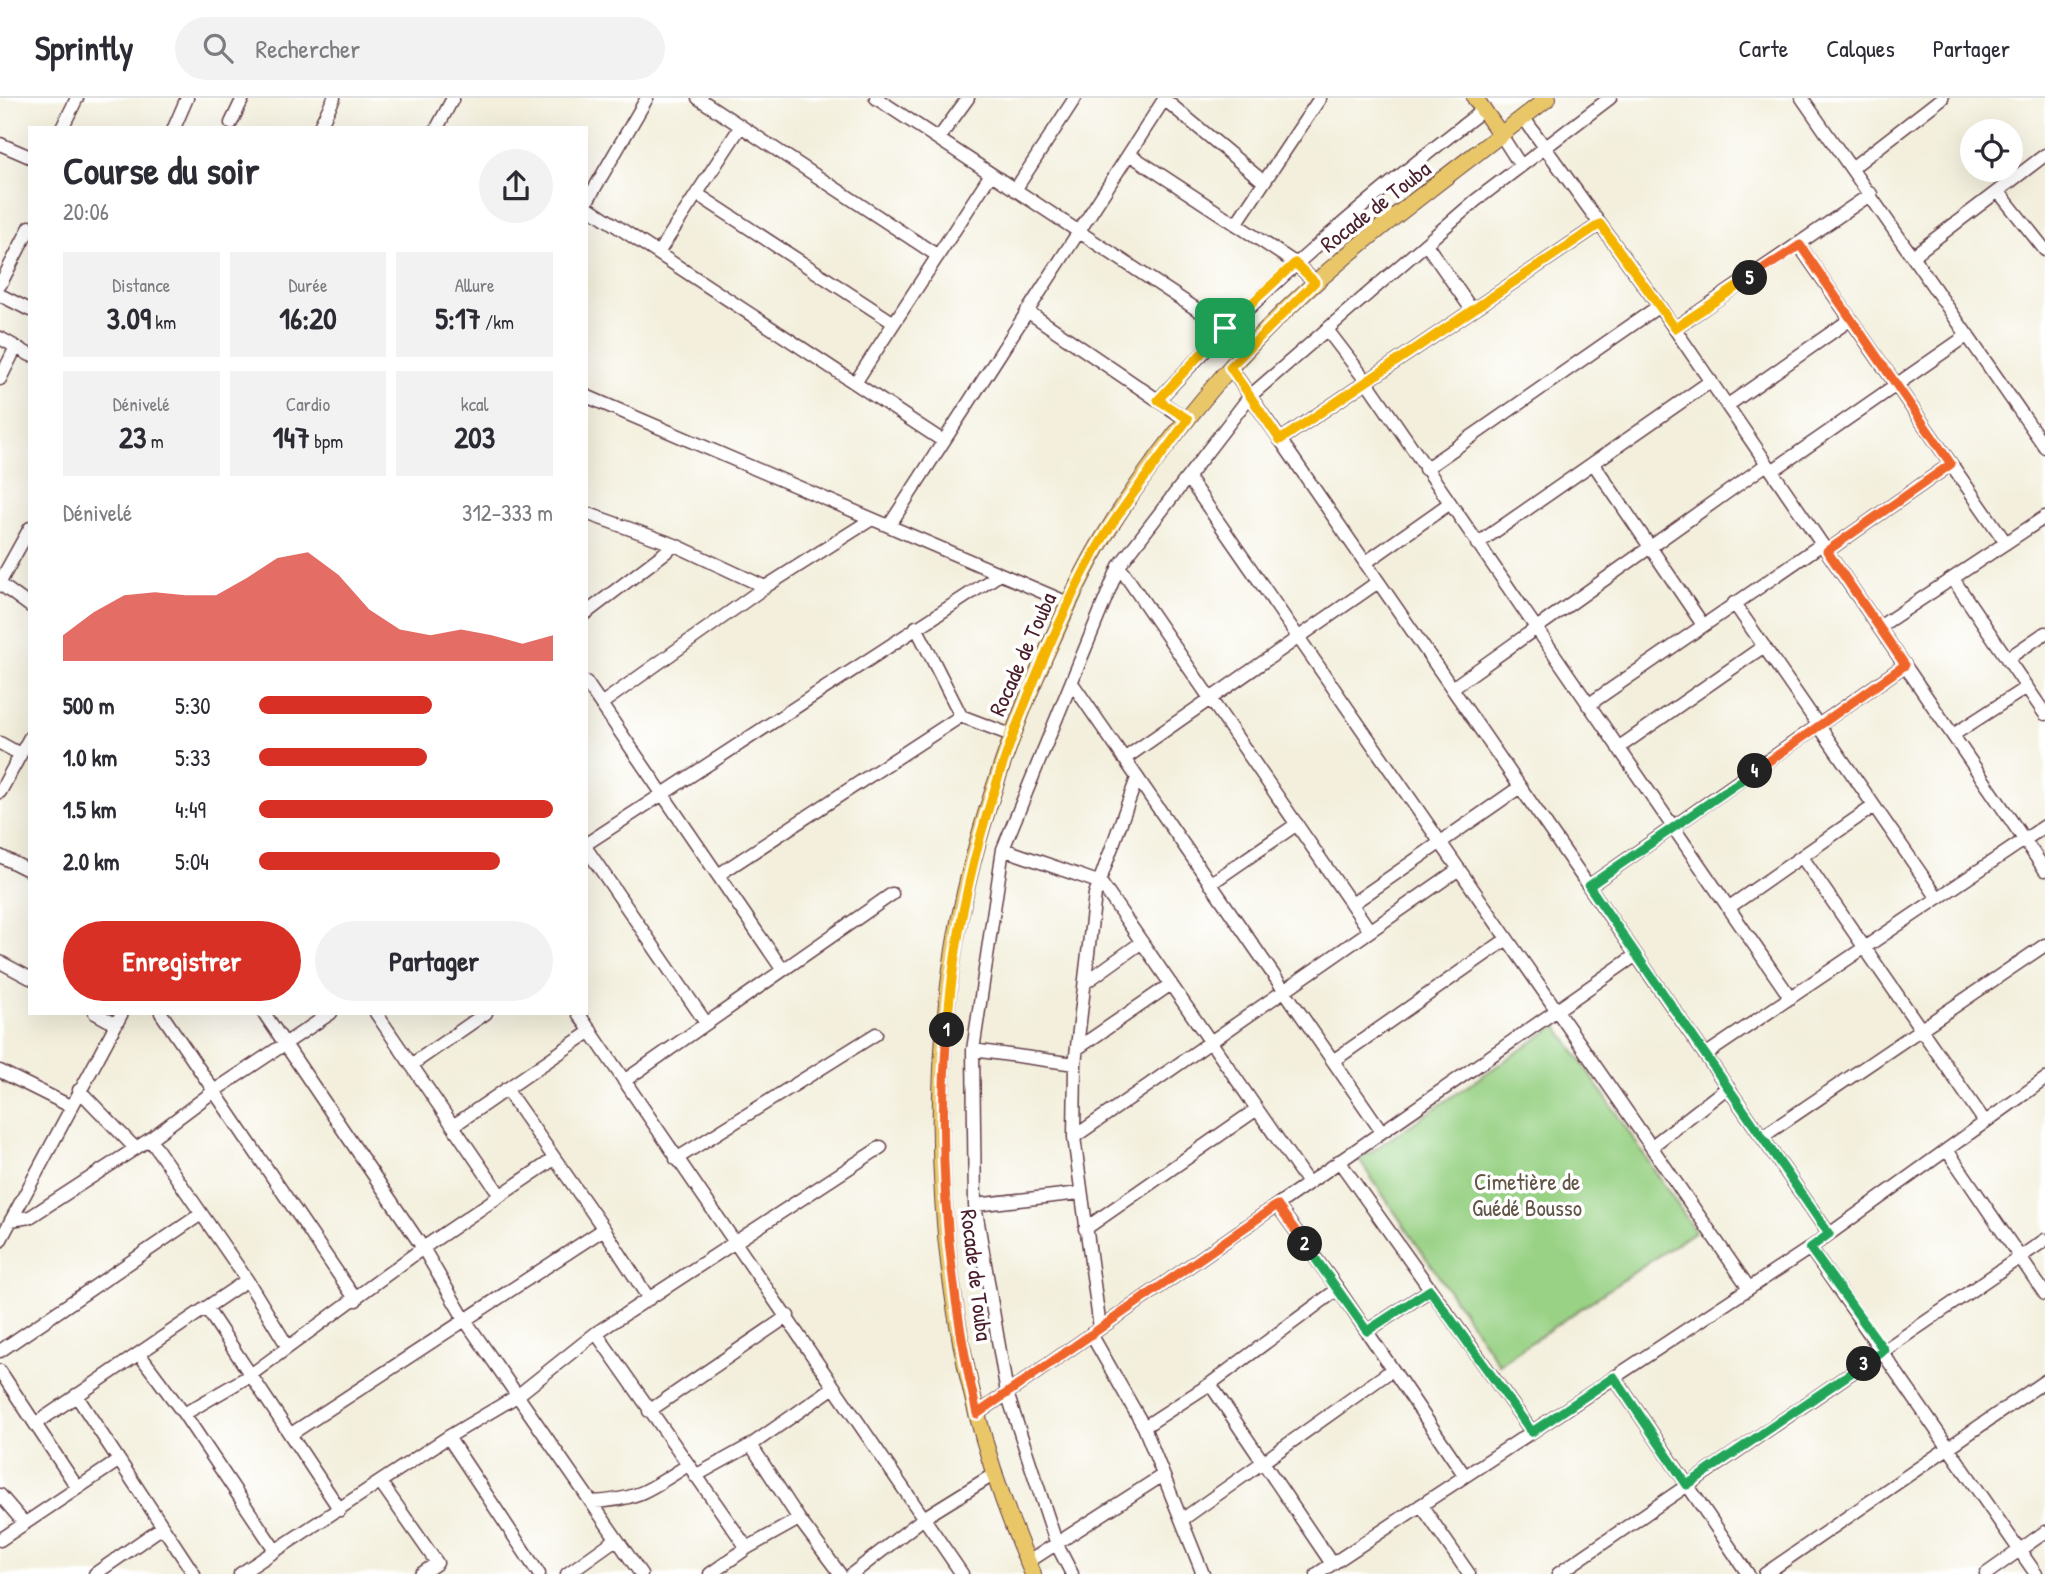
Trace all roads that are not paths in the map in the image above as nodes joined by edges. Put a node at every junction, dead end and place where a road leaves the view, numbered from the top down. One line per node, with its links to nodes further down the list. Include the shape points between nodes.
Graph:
1 (77, 98): 20 (street)
2 (187, 98): 21 (street)
3 (243, 98): 19 (street)
4 (334, 98): 22 (street)
5 (453, 98): 23 (street)
6 (647, 98): 40 (street)
7 (698, 98): 24 (street)
8 (876, 98): 26 (street)
9 (968, 98): 26 (street)
10 (1075, 98): 36 (street)
11 (1320, 98): 35 (street)
12 (1548, 98): 18 (main road, Rocade de Touba)
13 (1610, 98): 28 (street)
14 (1802, 98): 33 (street)
15 (1165, 99): 29 (street); 35 (street)
16 (1935, 100): 33 (street)
17 (1479, 104): 25 (main road); 52 (street)
18 (1523, 117): 25 (main road, Rocade de Touba); 28 (street)
19 (230, 122)
20 (63, 126)
21 (175, 126)
22 (320, 126)
23 (439, 126)
24 (741, 126): 38 (street); 50 (street)
25 (1501, 135): 32 (street); 53 (main road, Rocade de Touba)
26 (938, 139): 34 (street)
27 (0, 145): 31 (street)
28 (1545, 148): 32 (street); 43 (street)
29 (1129, 154): 42 (street); 45 (street)
30 (2045, 155): 37 (street)
31 (28, 156)
32 (1521, 166): 46 (street)
33 (1853, 167): 39 (street)
34 (991, 174): 36 (street); 50 (street)
35 (1264, 182): 42 (street)
36 (1015, 190): 45 (street)
37 (1998, 191): 48 (street); 51 (street)
38 (696, 194): 49 (street); 61 (street)
39 (1871, 194): 47 (street); 51 (street)
40 (588, 201)
41 (588, 206): 49 (street)
42 (1236, 224): 52 (street)
43 (1600, 224): 56 (street); 58 (street)
44 (28, 231): 54 (street)
45 (1079, 231): 59 (street); 62 (street)
46 (1426, 244): 58 (street); 64 (street)
47 (1800, 245): 60 (street); 63 (street)
48 (2045, 250)
49 (658, 253): 73 (street)
50 (938, 256): 61 (street)
51 (1913, 256): 65 (street)
52 (1295, 263): 53 (street); 62 (street)
53 (1315, 282): 69 (main road, Rocade de Touba)
54 (0, 285)
55 (0, 295): 57 (street)
56 (1660, 306): 63 (street); 86 (street)
57 (28, 309)
58 (1472, 310): 72 (street)
59 (1027, 311): 76 (street); 81 (street)
60 (1851, 319): 74 (street); 78 (street)
61 (894, 323): 73 (street)
62 (1225, 328): 76 (street)
63 (1675, 328): 71 (street)
64 (1328, 331): 72 (street); 75 (street)
65 (1968, 335): 74 (street); 82 (street)
66 (0, 338): 67 (street)
67 (16, 347): 68 (street); 70 (street)
68 (28, 354)
69 (1230, 367): 75 (street); 79 (main road, Rocade de Touba)
70 (0, 379)
71 (1711, 381): 78 (street); 83 (street)
72 (1367, 382): 80 (street); 86 (street)
73 (855, 383): 81 (street)
74 (1896, 385): 84 (street); 85 (street)
75 (1250, 397): 80 (street); 87 (street)
76 (1158, 400): 79 (street)
77 (588, 402): 91 (street)
78 (1727, 405): 85 (street)
79 (1188, 419): 106 (main road, Rocade de Touba, via 1106,533)
80 (1280, 440): 99 (street)
81 (943, 441): 92 (street)
82 (2045, 447)
83 (1593, 463): 95 (street); 98 (street)
84 (1951, 464): 94 (street); 97 (street)
85 (1770, 467): 97 (street); 98 (street)
86 (1425, 469): 88 (street)
87 (1188, 478): 100 (street); 115 (street)
88 (1450, 503): 95 (street); 99 (street)
89 (588, 514): 96 (street)
90 (2045, 517): 94 (street)
91 (872, 519): 92 (street); 105 (street)
92 (888, 526): 101 (street)
93 (28, 532): 104 (street)
94 (2006, 543): 102 (street)
95 (1477, 544): 113 (street)
96 (675, 545): 105 (street); 109 (street)
97 (1825, 547): 107 (street); 112 (street)
98 (1651, 550): 110 (street); 113 (street)
99 (1365, 563): 103 (street)
100 (1119, 566): 119 (street); 123 (street)
101 (1000, 574): 106 (street); 111 (street)
102 (1953, 579): 112 (street); 117 (street)
103 (1378, 582): 115 (street); 122 (street)
104 (0, 583): 108 (street)
105 (765, 587): 124 (street)
106 (1068, 603): 129 (main road, Rocade de Touba)
107 (1734, 603): 110 (street); 116 (street)
108 (28, 604)
109 (588, 612)
110 (1703, 625): 125 (street)
111 (916, 626): 127 (street); 139 (street)
112 (1879, 627): 118 (street)
113 (1536, 629): 122 (street); 125 (street)
114 (2045, 632): 117 (street)
115 (1299, 638): 123 (street); 145 (street)
116 (1764, 646): 128 (street); 133 (street)
117 (2007, 659): 121 (street)
118 (1905, 665): 128 (street); 130 (street)
119 (1072, 683): 135 (street); 148 (street)
120 (588, 685): 124 (street)
121 (2027, 687): 126 (street); 130 (street)
122 (1452, 688): 137 (street)
123 (1210, 699): 135 (street); 141 (street)
124 (601, 704): 139 (street)
125 (1588, 705): 133 (street)
126 (2045, 714)
127 (961, 716): 129 (street); 154 (street)
128 (1819, 726): 140 (street); 143 (street)
129 (1011, 735): 262 (main road, Rocade de Touba, via 965,895 951,971 941,1099 950,1265)
130 (1953, 735): 144 (street)
131 (28, 740): 134 (street)
132 (0, 743): 134 (street)
133 (1618, 748): 143 (street)
134 (20, 754): 138 (street)
135 (1124, 759): 136 (street)
136 (1137, 778): 155 (street); 156 (street)
137 (1520, 787): 145 (street); 157 (street)
138 (0, 792)
139 (663, 794): 146 (street); 154 (street)
140 (1874, 806): 150 (street); 159 (street)
141 (1297, 824): 156 (street); 160 (street)
142 (2045, 826): 144 (street)
143 (1673, 828): 157 (street); 161 (street)
144 (2025, 840): 153 (street); 159 (street)
145 (1440, 842): 151 (street); 160 (street)
146 (588, 845)
147 (588, 849): 183 (street)
148 (1003, 849): 155 (street); 190 (street)
149 (0, 856): 152 (street)
150 (1802, 857): 161 (street); 166 (street)
151 (1459, 869): 162 (street); 163 (street)
152 (28, 870)
153 (2045, 870)
154 (718, 875): 169 (street)
155 (1101, 883): 164 (street); 171 (street, via 1095,894)
156 (1210, 884): 173 (street)
157 (1589, 886): 167 (street)
158 (892, 894): 169 (street)
159 (1937, 897): 166 (street)
160 (1352, 904): 162 (street)
161 (1728, 908): 174 (street)
162 (1370, 931): 173 (street)
163 (1507, 939): 175 (street); 192 (street)
164 (1142, 943): 171 (street); 172 (street)
165 (2045, 945): 184 (street)
166 (1864, 947): 174 (street); 184 (street)
167 (1636, 955): 175 (street); 191 (street)
168 (0, 962): 170 (street)
169 (782, 969): 183 (street)
170 (28, 977)
171 (1086, 982): 189 (street)
172 (1171, 984): 187 (street); 189 (street)
173 (1284, 991): 187 (street); 192 (street)
174 (1790, 997): 191 (street)
175 (1556, 1010): 206 (street); 210 (street)
176 (162, 1015): 201 (street)
177 (265, 1015): 188 (street)
178 (328, 1015): 188 (street)
179 (377, 1015): 194 (street)
180 (483, 1015): 194 (street)
181 (580, 1015): 185 (street)
182 (119, 1019): 200 (street)
183 (706, 1023): 196 (street)
184 (1921, 1030): 204 (street); 208 (street)
185 (591, 1031): 196 (street); 199 (street)
186 (876, 1034): 215 (street)
187 (1211, 1042): 203 (street); 207 (street)
188 (284, 1044): 201 (street); 230 (street)
189 (1078, 1048): 193 (street)
190 (973, 1050): 193 (street); 220 (street)
191 (1705, 1055): 198 (street)
192 (1332, 1061): 206 (street)
193 (1075, 1063): 207 (street)
194 (411, 1065): 205 (street)
195 (0, 1071): 202 (street)
196 (624, 1081): 215 (street)
197 (2044, 1081): 204 (street)
198 (1728, 1087): 208 (street); 210 (street)
199 (506, 1089): 205 (street); 214 (street)
200 (79, 1090): 202 (street); 212 (street)
201 (214, 1091): 209 (street); 238 (street)
202 (70, 1106): 223 (street)
203 (1257, 1109): 217 (street); 225 (street)
204 (1985, 1122): 213 (street)
205 (453, 1126): 219 (street)
206 (1382, 1132): 216 (street)
207 (1074, 1137): 218 (street)
208 (1762, 1137): 226 (street)
209 (150, 1139): 212 (street); 222 (street)
210 (1652, 1146): 234 (street)
211 (881, 1147): 229 (street)
212 (135, 1148): 223 (street, via 30,1217)
213 (1947, 1150): 226 (street); 232 (street)
214 (554, 1158): 219 (street); 224 (street)
215 (676, 1159): 229 (street)
216 (1339, 1161): 217 (street); 236 (street)
217 (1308, 1183): 221 (street)
218 (1080, 1193): 220 (street); 225 (street)
219 (500, 1195): 230 (street)
220 (975, 1205): 257 (street)
221 (1277, 1205): 235 (street); 243 (street)
222 (201, 1214): 233 (street); 248 (street)
223 (11, 1220): 228 (street)
224 (604, 1229): 239 (street); 242 (street)
225 (1085, 1229): 243 (street)
226 (1829, 1234): 231 (street)
227 (2045, 1240): 232 (street)
228 (0, 1241)
229 (734, 1242): 239 (street); 241 (street)
230 (423, 1248): 238 (street); 242 (street)
231 (1810, 1248): 234 (street); 247 (street)
232 (2020, 1257): 237 (street); 247 (street)
233 (247, 1280): 240 (street); 246 (street)
234 (1749, 1288): 253 (street)
235 (1338, 1289): 244 (street); 255 (street)
236 (1430, 1290): 244 (street); 265 (street)
237 (2045, 1294)
238 (356, 1300): 246 (street)
239 (649, 1300): 245 (street)
240 (207, 1309): 249 (street); 252 (street)
241 (788, 1317): 256 (street); 260 (street)
242 (465, 1320): 259 (street); 266 (street)
243 (1095, 1331): 257 (street); 264 (street)
244 (1367, 1331): 250 (street)
245 (596, 1333): 259 (street); 260 (street)
246 (288, 1347): 252 (street)
247 (1884, 1350): 269 (street); 277 (street)
248 (0, 1351)
249 (140, 1355): 258 (street); 261 (street)
250 (1392, 1370): 271 (street); 275 (street)
251 (0, 1371): 263 (street)
252 (249, 1376): 261 (street); 266 (street)
253 (1614, 1377): 265 (street); 277 (street)
254 (2045, 1381): 269 (street)
255 (1210, 1384): 264 (street); 271 (street)
256 (834, 1387): 268 (street); 283 (street)
257 (1007, 1393): 262 (street); 291 (street)
258 (76, 1395): 263 (street); 270 (street)
259 (517, 1396): 267 (street); 280 (street)
260 (649, 1411): 272 (street)
261 (184, 1414): 293 (street)
262 (977, 1414): 273 (main road, Rocade de Touba)
263 (36, 1424): 278 (street)
264 (1144, 1427): 274 (street)
265 (1532, 1432): 275 (street)
266 (292, 1434): 282 (street)
267 (448, 1437): 276 (street); 302 (street)
268 (751, 1445): 272 (street); 284 (street)
269 (1950, 1447): 294 (street); 315 (street)
270 (118, 1461): 278 (street); 287 (street)
271 (1265, 1464): 285 (street); 295 (street)
272 (692, 1471): 280 (street, via 624,1500); 292 (street)
273 (996, 1473): 283 (street); 297 (main road, Rocade de Touba)
274 (1163, 1475): 285 (street); 291 (street)
275 (1465, 1476): 281 (street)
276 (381, 1483): 282 (street); 296 (street)
277 (1687, 1485): 313 (street); 314 (street)
278 (77, 1487): 286 (street)
279 (0, 1494): 286 (street)
280 (591, 1502): 290 (street)
281 (1421, 1505): 295 (street); 312 (street)
282 (340, 1510): 293 (street)
283 (925, 1517): 307 (street); 308 (street)
284 (799, 1519): 292 (street); 306 (street)
285 (1183, 1519): 310 (street)
286 (24, 1523): 289 (street)
287 (161, 1528): 298 (street); 299 (street)
288 (2045, 1532): 294 (street)
289 (0, 1539)
290 (616, 1539): 303 (street); 304 (street)
291 (1057, 1545): 297 (street); 309 (street)
292 (747, 1548): 305 (street)
293 (275, 1550): 300 (street)
294 (2021, 1550): 316 (street); 317 (street)
295 (1332, 1564): 311 (street)
296 (441, 1568): 301 (street)
297 (1030, 1568)
298 (95, 1574)
299 (194, 1574)
300 (240, 1574)
301 (421, 1574)
302 (539, 1574)
303 (567, 1574)
304 (641, 1574)
305 (710, 1574)
306 (840, 1574)
307 (852, 1574)
308 (962, 1574)
309 (1072, 1574)
310 (1203, 1574)
311 (1317, 1574)
312 (1469, 1574)
313 (1558, 1574)
314 (1748, 1574)
315 (1765, 1574)
316 (1986, 1574)
317 (2036, 1574)

